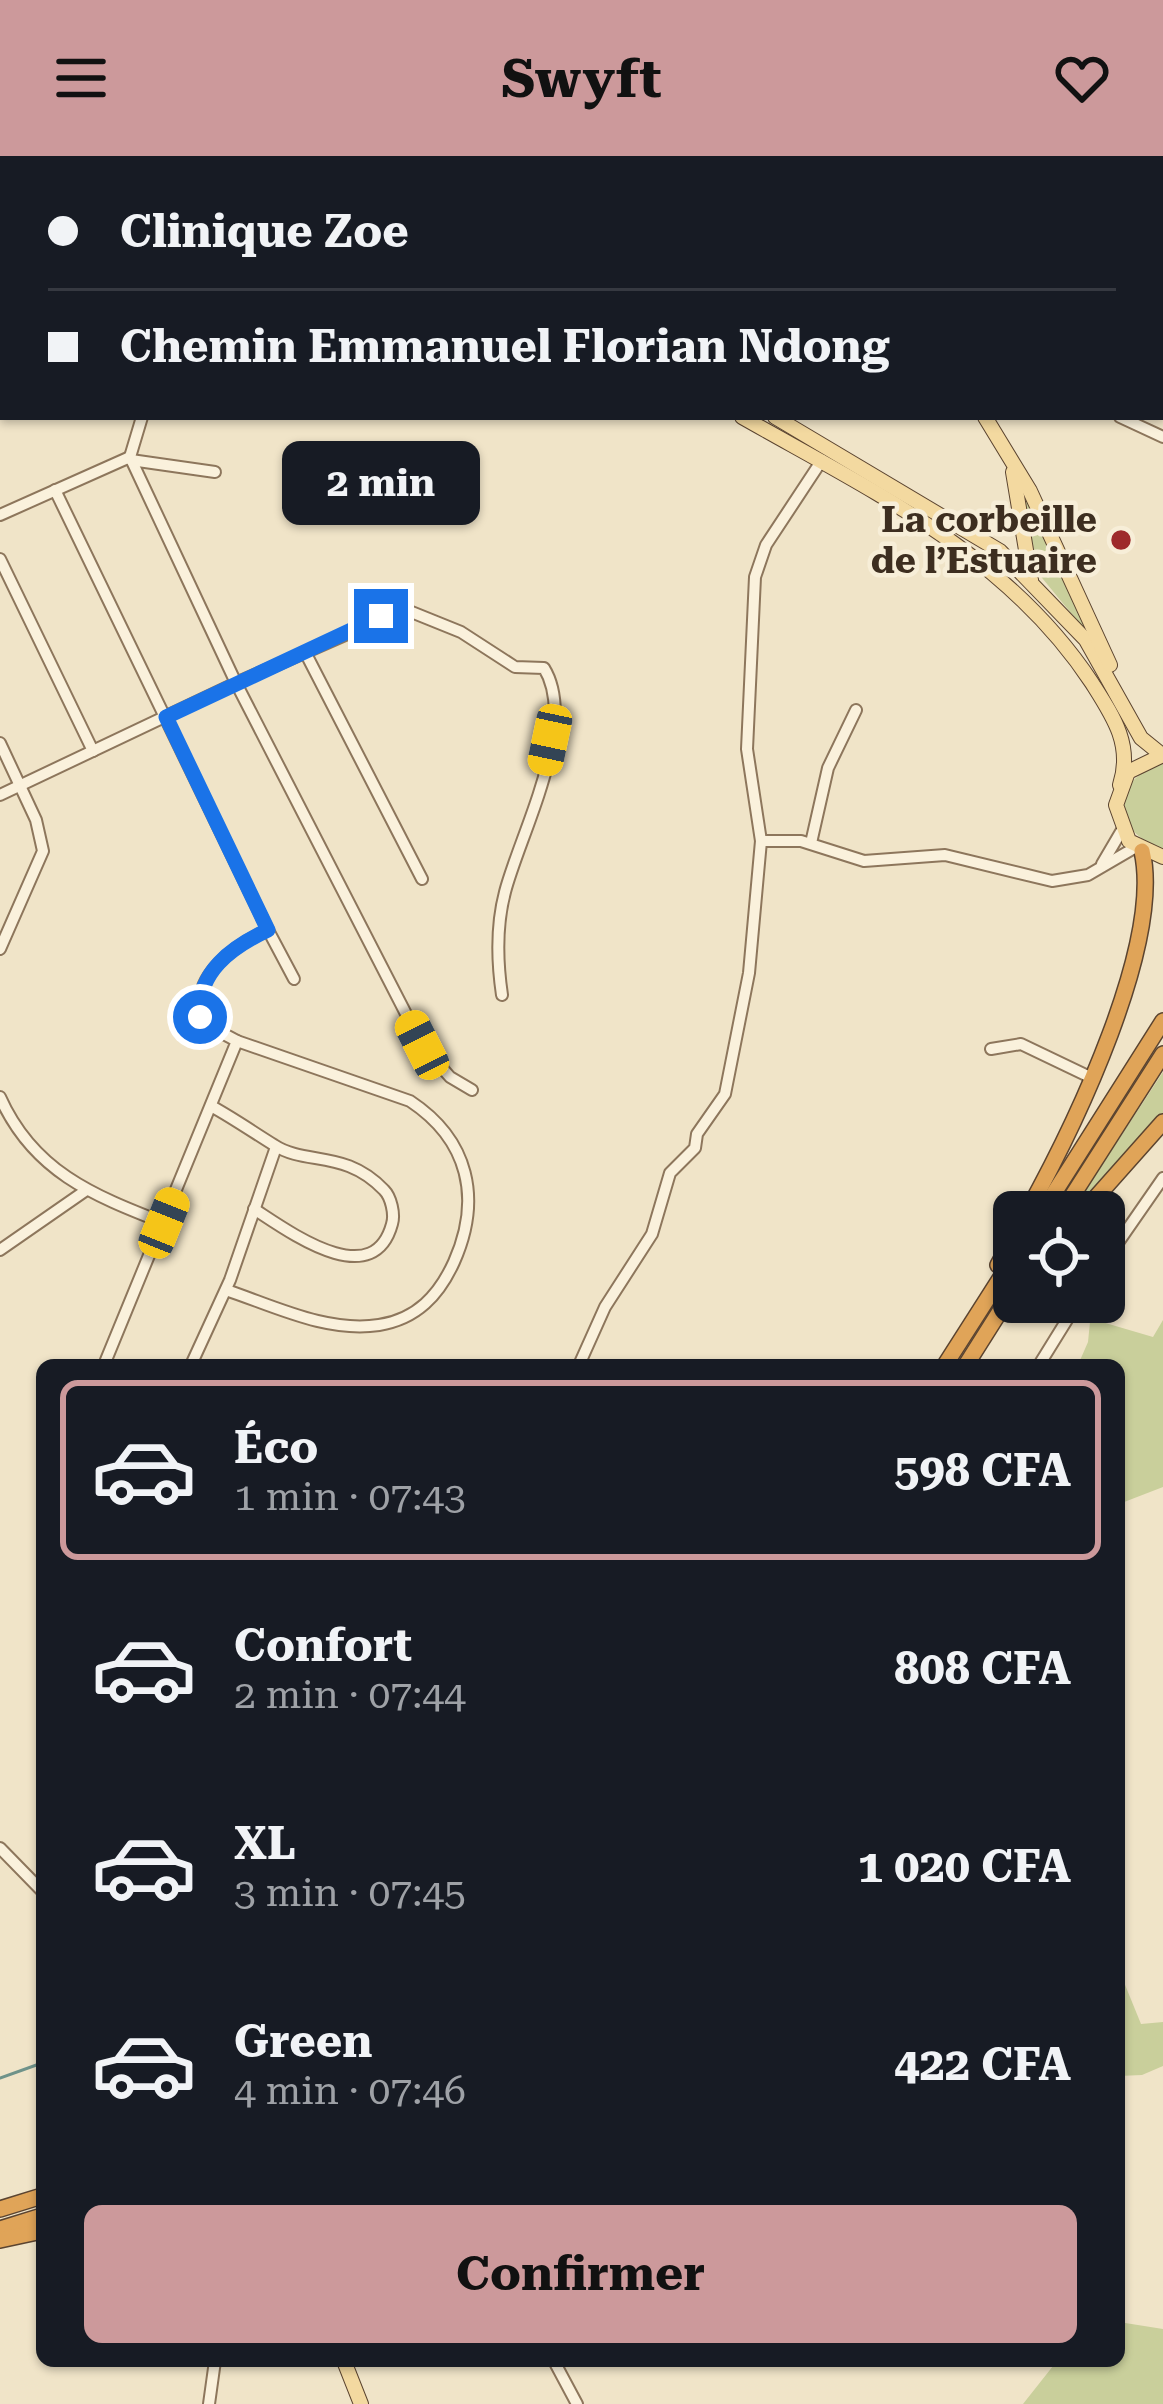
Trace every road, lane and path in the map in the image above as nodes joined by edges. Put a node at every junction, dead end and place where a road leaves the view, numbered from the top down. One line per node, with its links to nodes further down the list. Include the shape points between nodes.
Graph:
1 (141, 420): 8 (street)
2 (748, 420): 9 (main road)
3 (780, 420): 14 (main road, via 977,535)
4 (987, 420): 7 (main road)
5 (1126, 420): 6 (street)
6 (1163, 437)
7 (1009, 455): 14 (main road); 19 (main road)
8 (131, 458): 10 (street); 11 (street); 17 (street)
9 (823, 460): 16 (main road, via 992,570); 28 (street, via 766,544 755,577 747,748)
10 (215, 472)
11 (55, 490): 12 (street); 20 (street)
12 (0, 515)
13 (0, 559): 22 (street)
14 (1031, 580): 16 (main road); 19 (main road, via 1086,640)
15 (305, 652): 17 (street); 33 (street); 37 (street, via 404,609 461,632 515,667 544,668 555,710 534,810 504,894)
16 (1086, 675): 25 (main road, via 1123,742)
17 (236, 683): 20 (street); 43 (street, via 422,1045)
18 (856, 710): 29 (street, via 828,768)
19 (1133, 719): 23 (main road)
20 (168, 720): 22 (street); 34 (street)
21 (0, 743): 24 (street)
22 (93, 751): 24 (street)
23 (1163, 755): 25 (main road, via 1140,762)
24 (20, 784): 26 (street); 35 (street, via 43,850)
25 (1120, 785): 27 (main road)
26 (0, 795)
27 (1122, 830): 30 (main road); 32 (street)
28 (761, 841): 29 (street); 67 (street, via 749,973 725,1094 695,1148 670,1173 652,1234)
29 (811, 844): 32 (street, via 864,861 945,856 1052,881)
30 (1139, 849): 31 (main road); 32 (street); 42 (highway, via 1152,885 1148,934)
31 (1162, 857)
32 (1100, 867)
33 (422, 879)
34 (268, 930): 36 (street); 39 (street, via 227,952 202,994 203,1023)
35 (0, 949)
36 (294, 979)
37 (502, 995)
38 (1163, 1021): 51 (highway)
39 (237, 1041): 45 (street); 59 (street, via 410,1101 432,1116 460,1154 471,1201 444,1284 428,1305 382,1324 320,1321)
40 (991, 1049): 42 (street, via 1022,1044)
41 (1163, 1054): 52 (highway)
42 (1092, 1078): 50 (highway)
43 (472, 1090)
44 (0, 1097): 49 (street, via 37,1156)
45 (211, 1106): 47 (street); 55 (street)
46 (1163, 1121): 53 (highway)
47 (276, 1147): 54 (street); 54 (street, via 361,1171 388,1193 394,1219 368,1255 328,1254)
48 (1163, 1178): 56 (street)
49 (85, 1191): 55 (street); 57 (street)
50 (1038, 1191)
51 (1055, 1191)
52 (1075, 1191)
53 (1101, 1191)
54 (254, 1209): 59 (street)
55 (164, 1223): 65 (street)
56 (1125, 1233)
57 (0, 1250)
58 (993, 1277): 64 (highway)
59 (226, 1290): 66 (street)
60 (993, 1290): 64 (highway)
61 (993, 1323): 69 (highway)
62 (999, 1323): 70 (highway)
63 (1065, 1323): 71 (street)
64 (959, 1343): 68 (highway)
65 (107, 1359)
66 (194, 1359)
67 (581, 1359)
68 (949, 1359)
69 (972, 1359)
70 (972, 1359)
71 (1043, 1359)
72 (0, 1848): 73 (street)
73 (36, 1883)
74 (36, 2199): 76 (highway)
75 (36, 2207): 76 (highway)
76 (0, 2214)
77 (36, 2218): 78 (highway)
78 (0, 2229)
79 (36, 2232): 80 (highway)
80 (0, 2240)
81 (214, 2367): 85 (street)
82 (342, 2367): 86 (main road)
83 (343, 2367): 87 (main road)
84 (557, 2367): 88 (street)
85 (209, 2404)
86 (351, 2404)
87 (361, 2404)
88 (577, 2404)

